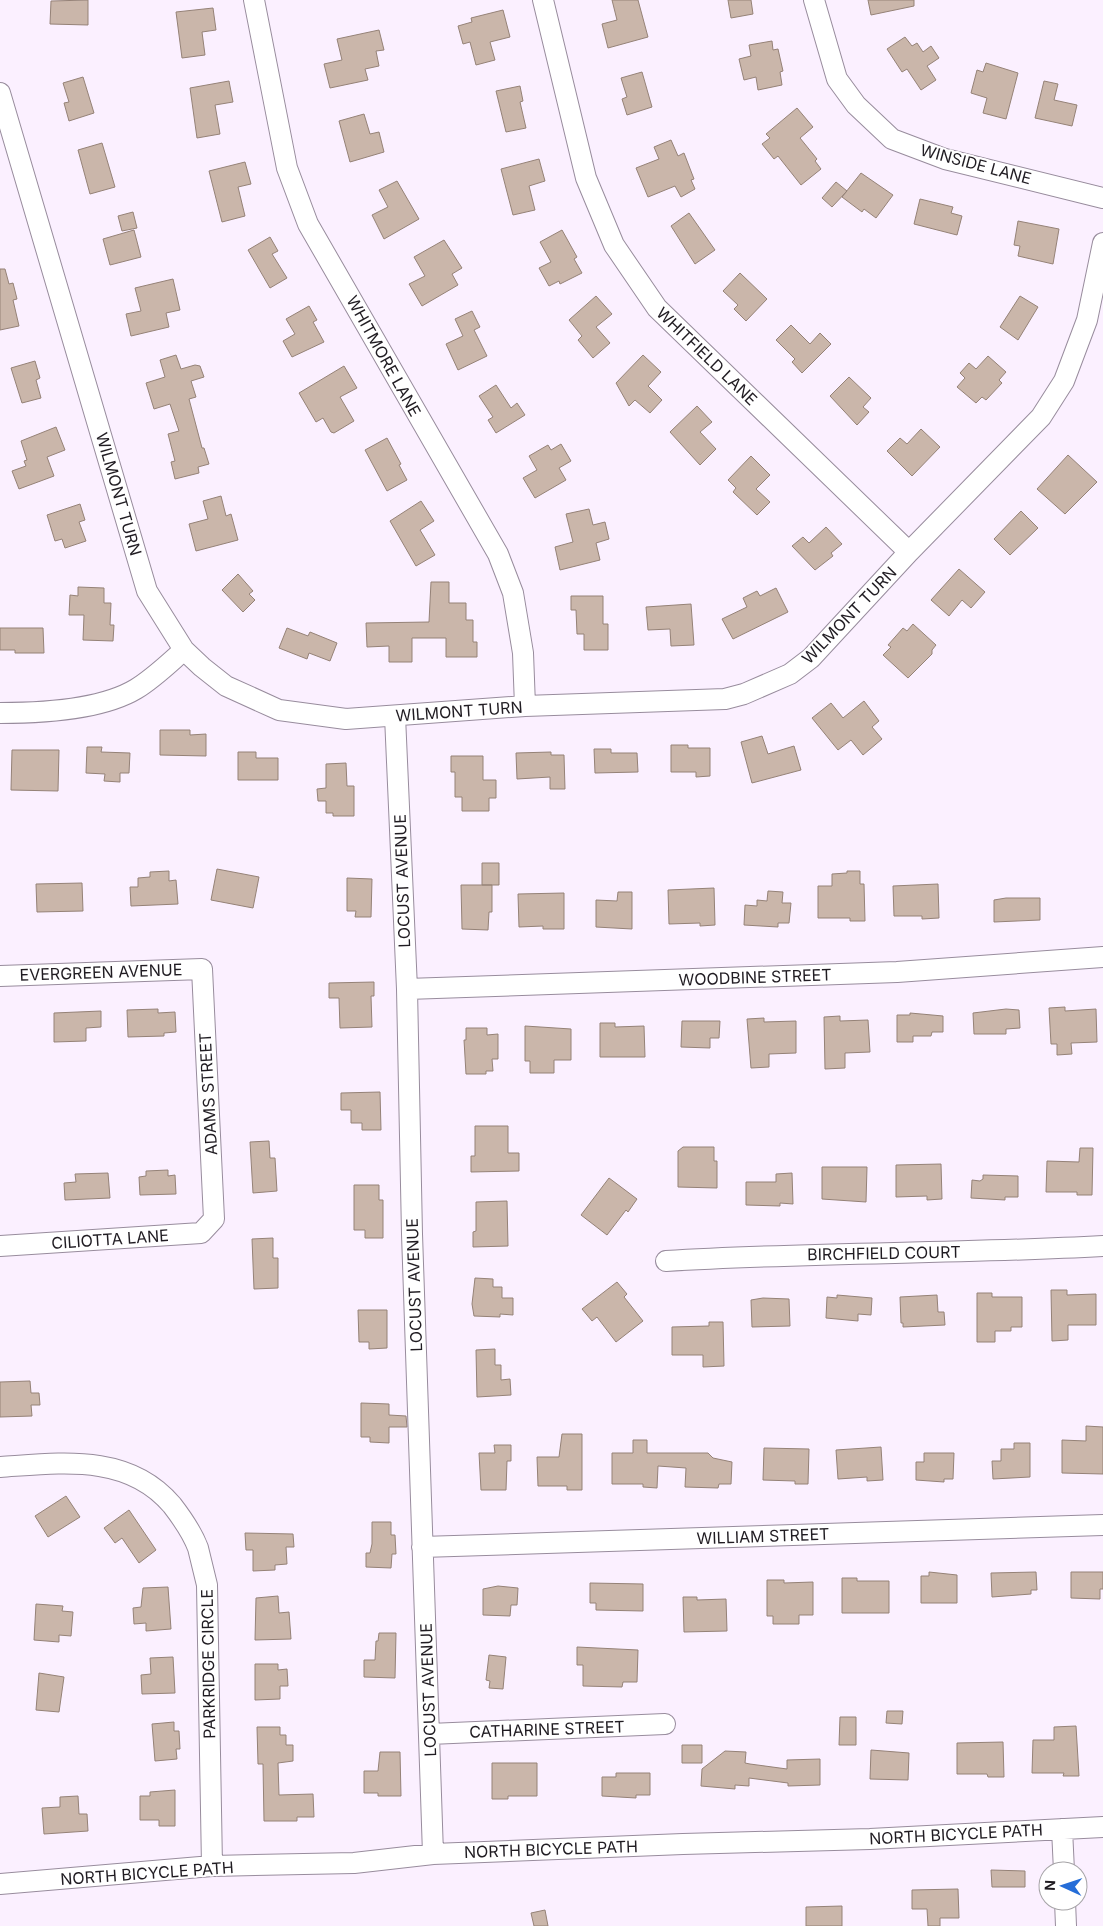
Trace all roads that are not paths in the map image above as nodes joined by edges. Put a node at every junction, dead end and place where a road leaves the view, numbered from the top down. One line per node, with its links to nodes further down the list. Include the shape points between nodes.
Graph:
1 (254, 0): 9 (street, WHITMORE LANE, via 288,168 308,224 498,554 513,593 523,653)
2 (543, 0): 7 (street, WHITFIELD LANE, via 586,178 614,245 657,308)
3 (814, 0): 5 (street, WINSIDE LANE, via 837,79 856,105 892,139 945,159)
4 (0, 93): 8 (street, WILMONT TURN, via 147,591)
5 (1103, 198)
6 (1103, 243): 7 (street, WILMONT TURN, via 1087,320 1064,380 1041,417)
7 (909, 552): 9 (street, WILMONT TURN, via 811,658 790,674 763,687 725,699)
8 (184, 650): 10 (street, via 150,680 116,697 46,712); 11 (street, WILMONT TURN, via 226,686 279,710 346,719)
9 (525, 706): 11 (street, WILMONT TURN)
10 (0, 713)
11 (395, 716): 15 (street, LOCUST AVENUE)
12 (1103, 957): 15 (street, WOODBINE STREET, via 897,972)
13 (202, 969): 14 (street, EVERGREEN AVENUE); 16 (street, ADAMS STREET)
14 (0, 976)
15 (406, 989): 22 (street, LOCUST AVENUE)
16 (214, 1219): 17 (street, CILIOTTA LANE, via 200,1233)
17 (0, 1246)
18 (1103, 1246): 19 (street, BIRCHFIELD COURT)
19 (666, 1261)
20 (0, 1467): 29 (street, PARKRIDGE CIRCLE, via 88,1464 117,1468 144,1480 183,1519 197,1546 207,1585)
21 (1103, 1525): 22 (street, WILLIAM STREET)
22 (422, 1547): 24 (street, LOCUST AVENUE)
23 (665, 1724): 24 (street, CATHARINE STREET)
24 (430, 1734): 27 (street, LOCUST AVENUE)
25 (1103, 1827): 26 (street, NORTH BICYCLE PATH)
26 (1062, 1829): 27 (street, NORTH BICYCLE PATH); 28 (street)
27 (433, 1854): 29 (street, NORTH BICYCLE PATH, via 354,1863)
28 (1064, 1861)
29 (212, 1866): 30 (street, NORTH BICYCLE PATH)
30 (0, 1884)
31 (1065, 1911): 32 (street)
32 (1066, 1926)

